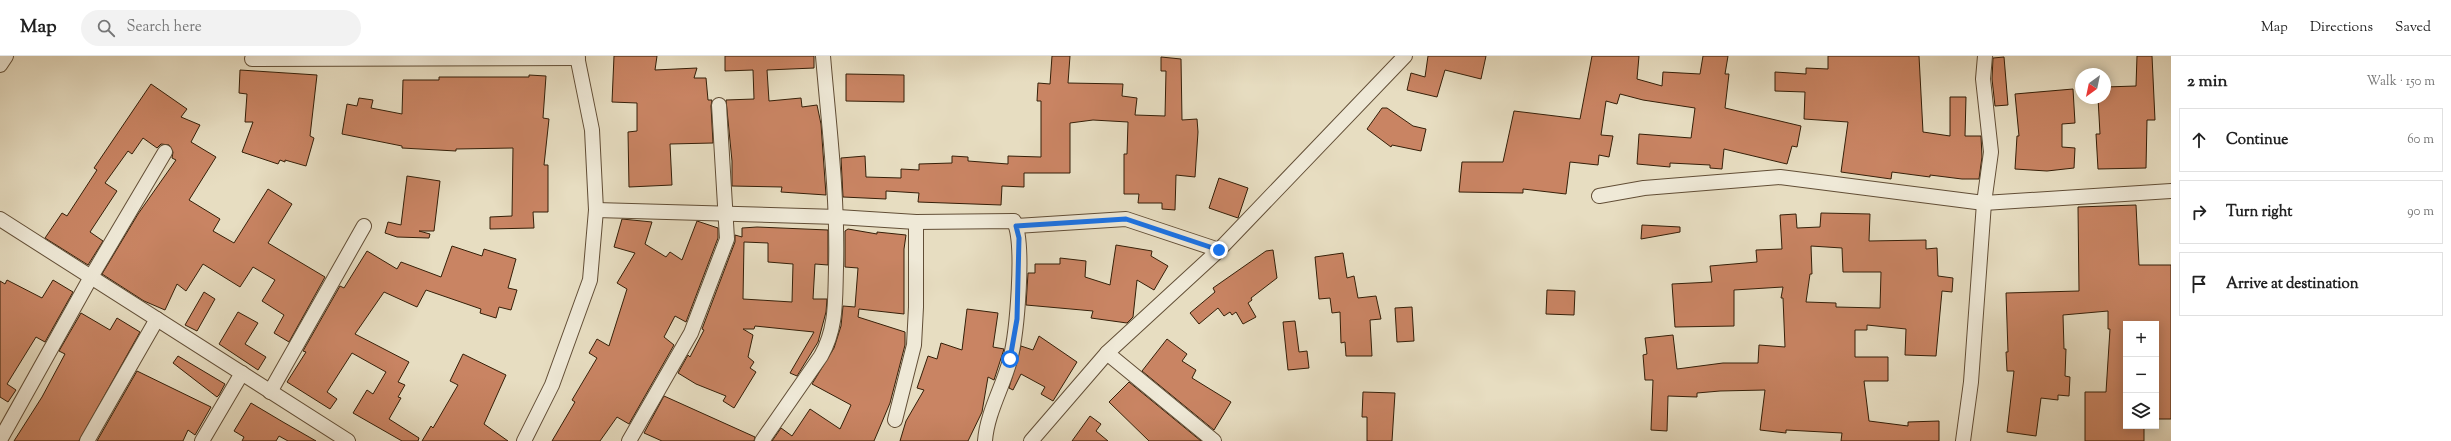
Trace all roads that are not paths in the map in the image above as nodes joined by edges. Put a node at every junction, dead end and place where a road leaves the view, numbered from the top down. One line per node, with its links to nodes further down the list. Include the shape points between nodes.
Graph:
1 (6, 56): 7 (street)
2 (823, 56): 15 (street)
3 (1405, 56): 20 (street)
4 (1985, 56): 12 (street, via 1983,79 1991,152)
5 (578, 57): 6 (street); 13 (street, via 592,130)
6 (252, 59)
7 (0, 66)
8 (719, 105): 14 (street)
9 (165, 152): 21 (street)
10 (2171, 191): 12 (street)
11 (1599, 196): 12 (street, via 1644,188 1780,177)
12 (1984, 203): 37 (street, via 1971,382)
13 (596, 210): 14 (street); 31 (street, via 590,280 552,385)
14 (726, 214): 15 (street); 32 (street, via 727,239 691,333)
15 (838, 217): 17 (street); 33 (street, via 835,316 828,343)
16 (0, 219): 21 (street)
17 (916, 222): 19 (street, via 1014,221); 26 (street, via 914,344)
18 (364, 226): 25 (street)
19 (1016, 226): 20 (street, via 1126,219); 34 (street, via 1019,238 1017,319 1010,359)
20 (1219, 250): 23 (street)
21 (91, 277): 22 (street); 27 (street)
22 (156, 318): 24 (street); 28 (street)
23 (1107, 353): 35 (street); 36 (street)
24 (242, 373): 25 (street); 29 (street)
25 (270, 392): 30 (street)
26 (895, 420)
27 (0, 440)
28 (87, 441)
29 (202, 441)
30 (348, 441)
31 (524, 441)
32 (628, 441)
33 (762, 441)
34 (985, 441)
35 (1032, 441)
36 (1214, 441)
37 (1963, 441)

